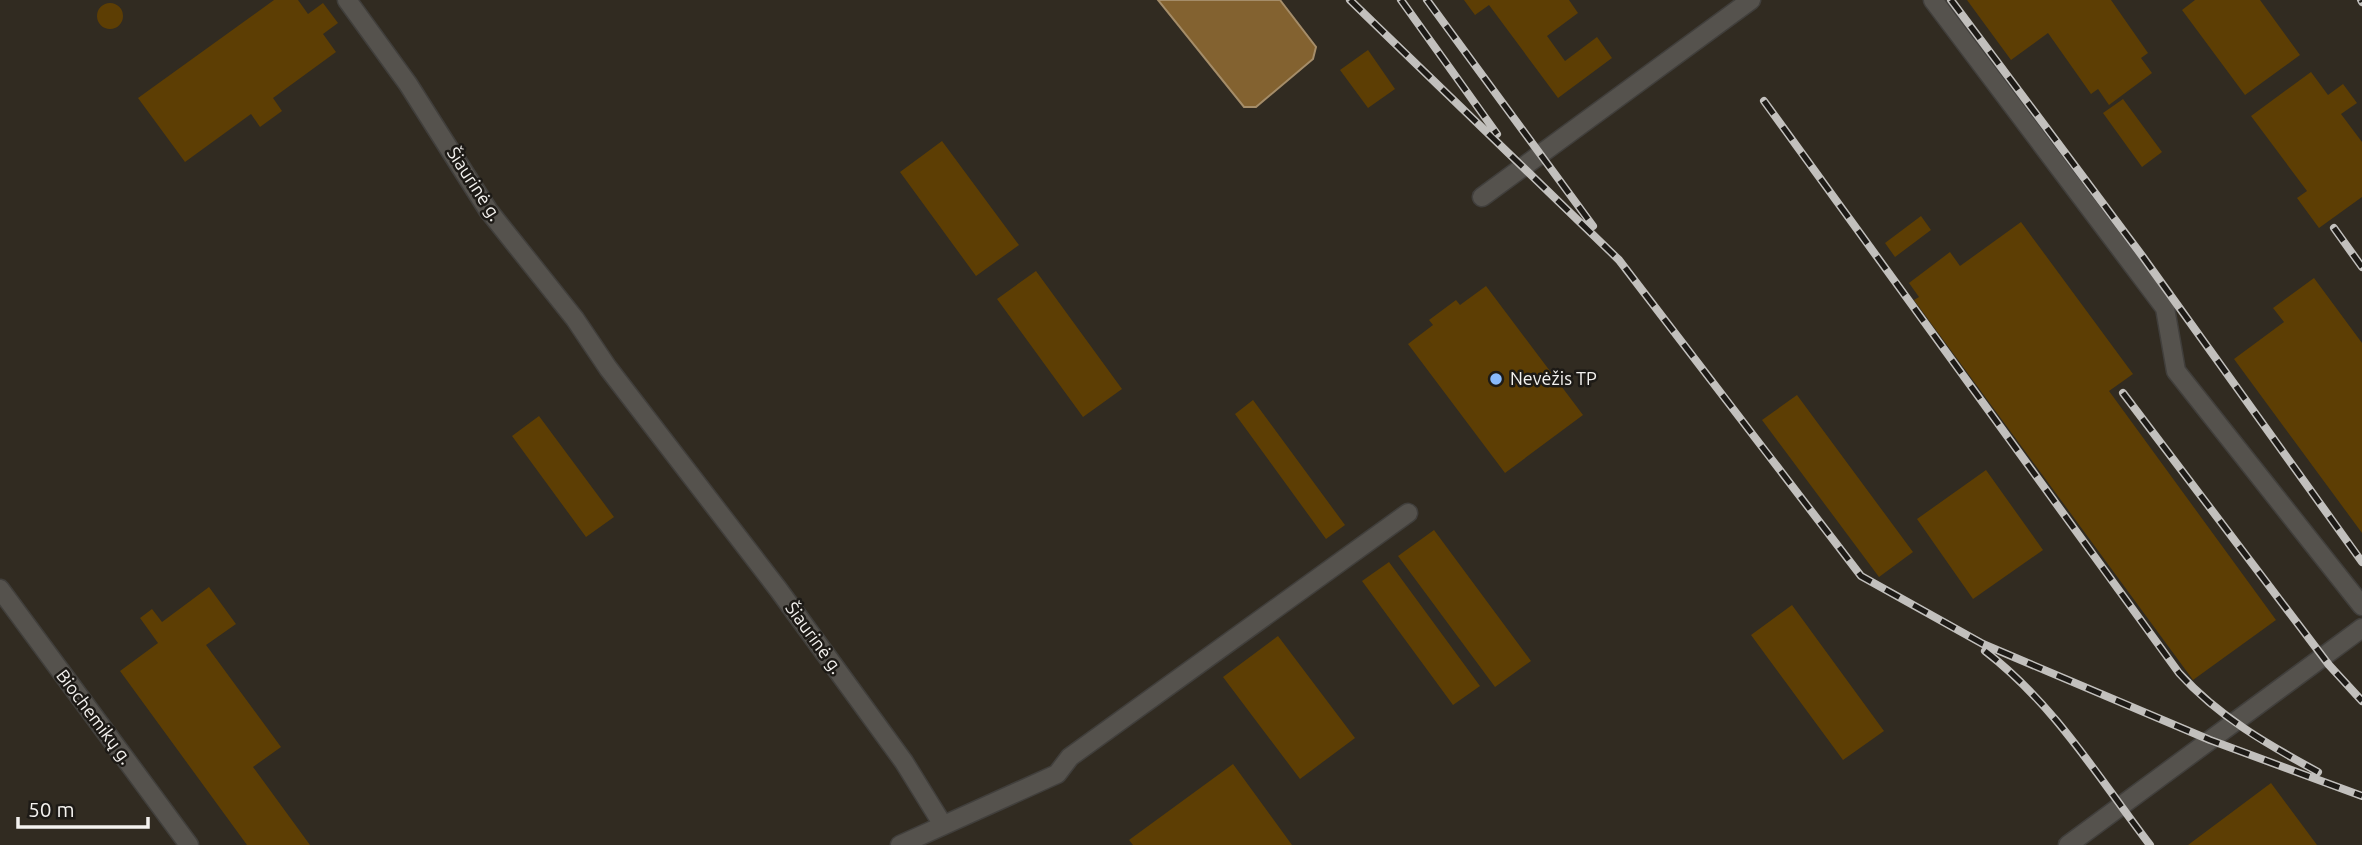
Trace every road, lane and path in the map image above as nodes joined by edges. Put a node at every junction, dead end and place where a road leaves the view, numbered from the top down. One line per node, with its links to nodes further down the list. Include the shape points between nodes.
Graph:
1 (347, 0): 9 (street, Šiaurinė g., via 408,84 488,210 778,589 904,762)
2 (1751, 0): 4 (street)
3 (1933, 0): 7 (street, via 2165,308 2176,371)
4 (1482, 197)
5 (1408, 513): 9 (street, via 1070,757 1057,774)
6 (0, 589): 10 (street, Biochemikų g.)
7 (2362, 606)
8 (2362, 628): 12 (street)
9 (943, 825): 11 (street)
10 (189, 845)
11 (900, 845)
12 (2068, 845)

